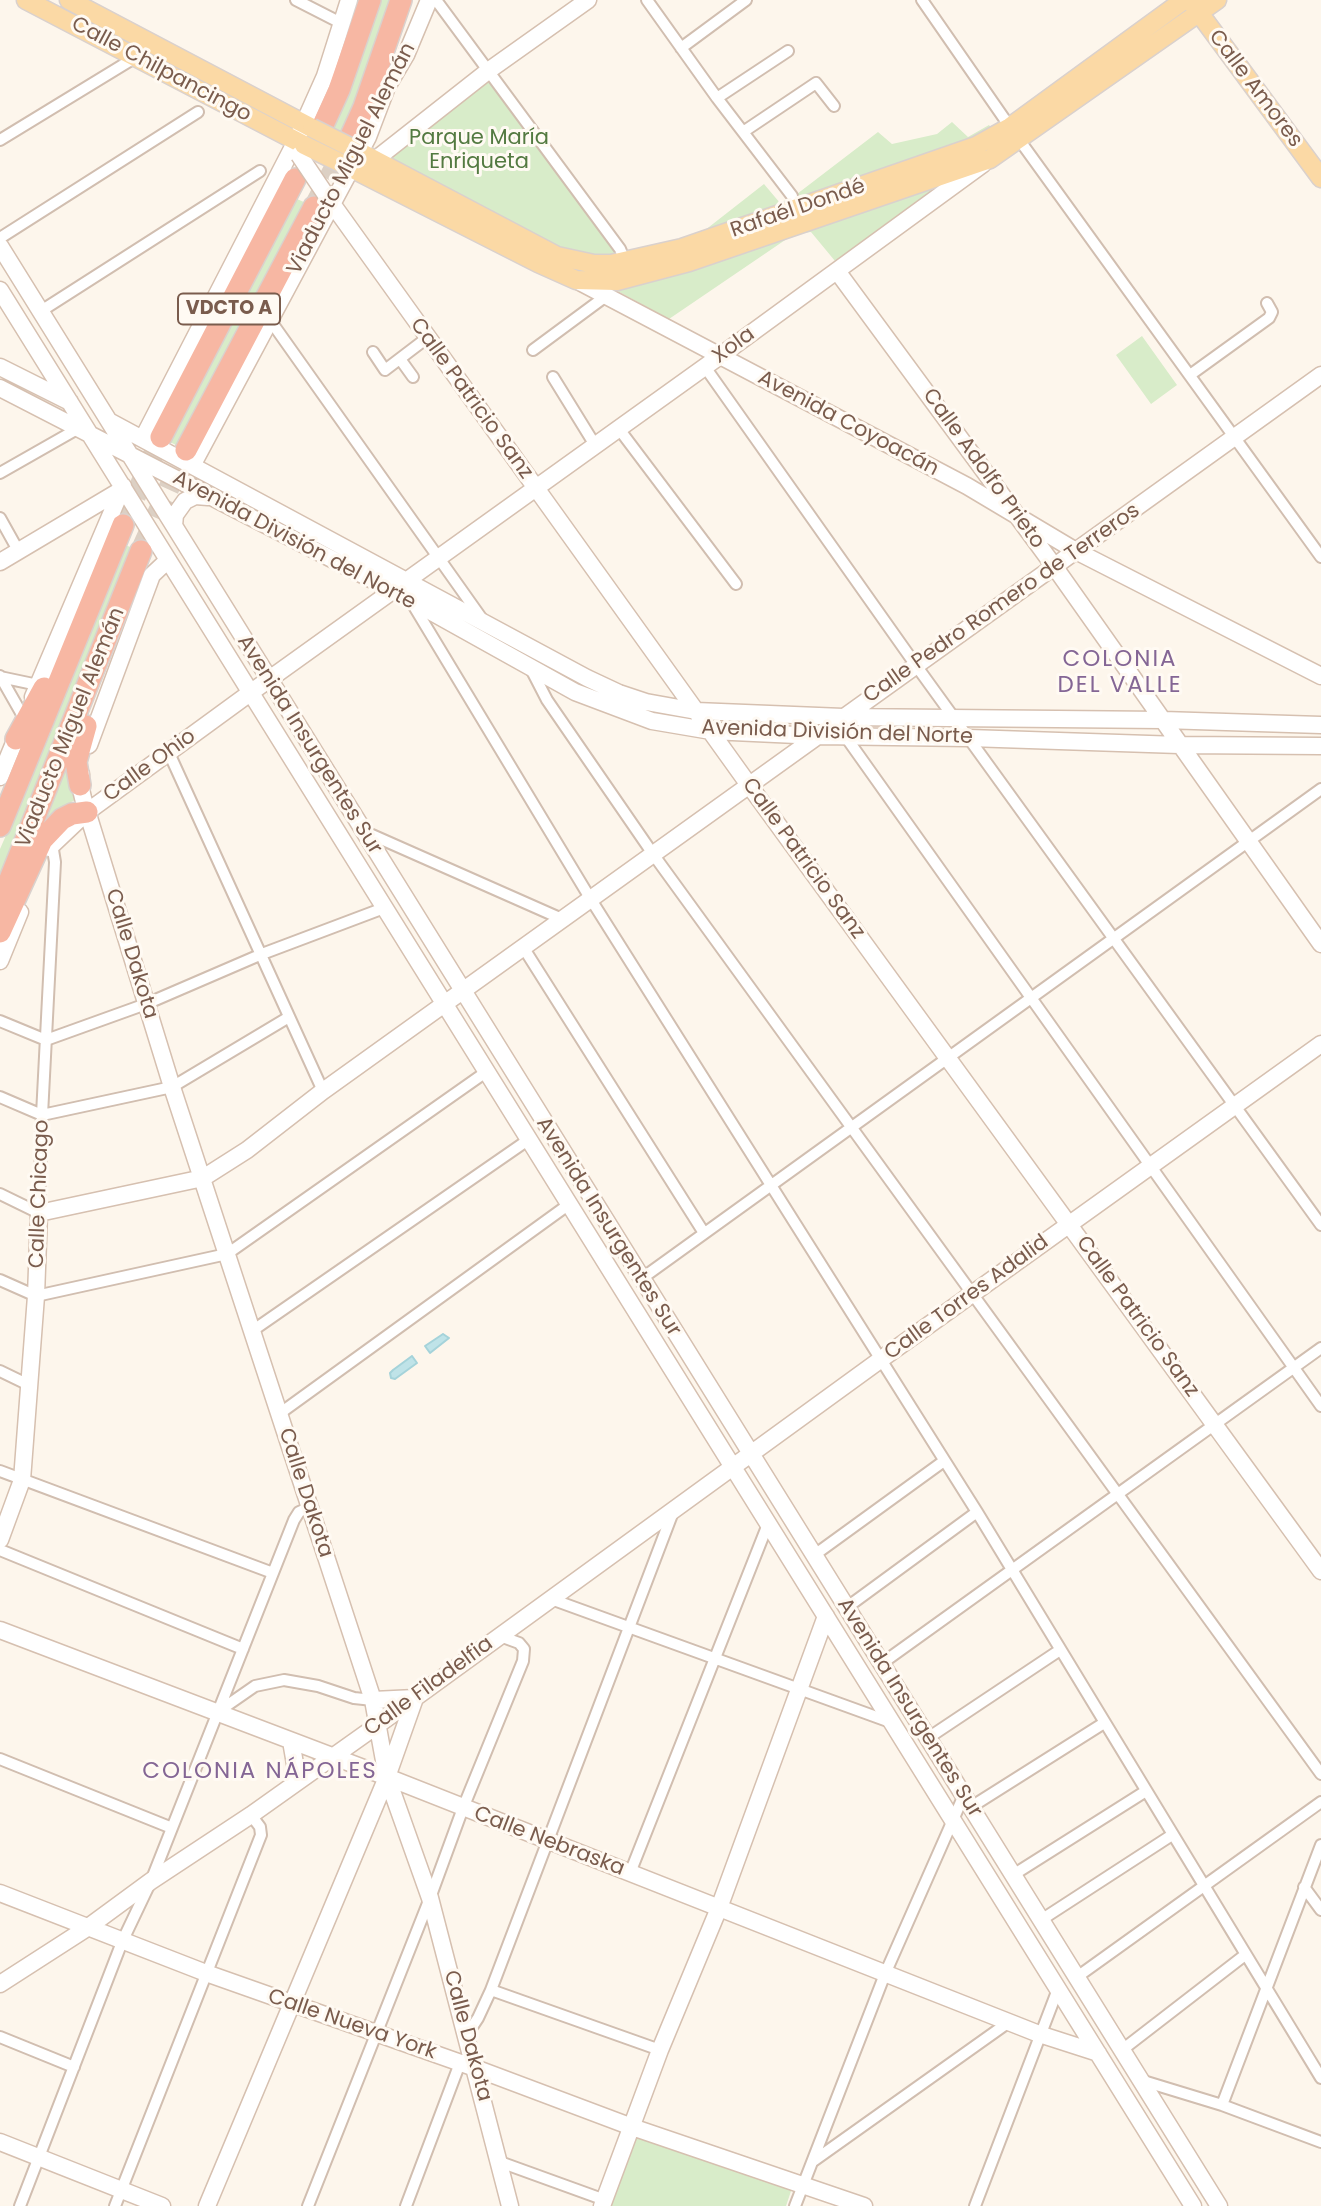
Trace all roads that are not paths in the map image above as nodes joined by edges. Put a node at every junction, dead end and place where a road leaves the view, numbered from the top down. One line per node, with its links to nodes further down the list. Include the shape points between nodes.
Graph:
1 (26, 0): 21 (main road, Calle Chilpancingo)
2 (69, 0): 29 (main road, Calle Chilpancingo)
3 (296, 0): 18 (street)
4 (349, 0): 18 (street, Viaducto Miguel Alemán)
5 (357, 0): 29 (highway, via 331,84)
6 (370, 0): 29 (highway, Viaducto Miguel Alemán)
7 (401, 0): 23 (highway, Viaducto Miguel Alemán)
8 (414, 0): 23 (highway, via 399,40)
9 (429, 0): 32 (street, Viaducto Miguel Alemán)
10 (436, 0): 22 (street)
11 (587, 0): 22 (street)
12 (647, 0): 19 (street)
13 (746, 0): 19 (street)
14 (922, 0): 30 (street)
15 (1184, 0): 30 (main road, Xola)
16 (1217, 0): 17 (main road, Xola)
17 (1195, 7): 30 (main road, Xola); 35 (main road, Calle Amores)
18 (341, 23): 29 (street, Viaducto Miguel Alemán)
19 (681, 47): 24 (street)
20 (788, 51): 24 (street)
21 (136, 57): 29 (main road, Calle Chilpancingo); 31 (street)
22 (488, 71): 27 (street); 42 (street)
23 (371, 89): 32 (highway, Viaducto Miguel Alemán)
24 (717, 98): 28 (street)
25 (834, 106): 28 (street, via 816,83)
26 (198, 112): 39 (street)
27 (411, 132): 32 (street); 32 (street)
28 (743, 132): 37 (street)
29 (309, 133): 32 (main road, Avenida Coyoacán, bridge); 38 (street, Calle Patricio Sanz, bridge); 67 (street, Viaducto Miguel Alemán)
30 (1015, 134): 33 (main road, Xola); 42 (main road, Rafaél Dondé, via 682,248); 57 (street)
31 (0, 140)
32 (358, 155): 38 (street, Viaducto Miguel Alemán); 41 (main road, Avenida Coyoacán, via 557,256); 44 (main road, Avenida Coyoacán, via 538,263)
33 (990, 159): 43 (street, Xola); 44 (main road, Rafaél Dondé, via 689,262 617,281)
34 (260, 171): 48 (street)
35 (1320, 173)
36 (295, 179): 67 (highway, Viaducto Miguel Alemán / VDCTO A)
37 (792, 196)
38 (325, 203): 49 (street, Viaducto Miguel Alemán); 50 (street, Calle Patricio Sanz); 70 (highway, Viaducto Miguel Alemán / VDCTO A)
39 (0, 238)
40 (0, 246): 48 (street, Avenida Insurgentes Sur)
41 (578, 261): 42 (main road, Rafaél Dondé)
42 (625, 261)
43 (837, 271): 53 (street, Xola); 71 (street, Calle Adolfo Prieto)
44 (576, 279): 46 (street, Avenida Coyoacán)
45 (0, 290): 62 (street, Avenida Insurgentes Sur)
46 (606, 296): 51 (street); 53 (street, Avenida Coyoacán)
47 (1267, 303): 57 (street, via 1272,312 1269,318)
48 (41, 311): 63 (street, Avenida Insurgentes Sur)
49 (270, 320): 70 (street, Viaducto Miguel Alemán); 85 (street)
50 (427, 338): 54 (street); 75 (street, Calle Patricio Sanz)
51 (533, 350)
52 (373, 352): 54 (street, via 385,370)
53 (720, 356): 56 (street, Xola); 73 (street, Avenida Coyoacán)
54 (400, 359): 59 (street)
55 (0, 367): 62 (street, Avenida División del Norte)
56 (705, 367): 64 (street, Xola); 95 (street)
57 (1190, 375): 66 (street)
58 (1321, 375): 66 (street, Calle Pedro Romero de Terreros)
59 (413, 377)
60 (553, 377): 68 (street)
61 (0, 388): 65 (street, Avenida División del Norte)
62 (69, 402): 63 (street, Avenida División del Norte); 65 (street, Avenida Insurgentes Sur)
63 (108, 421): 67 (street, Avenida División del Norte); 69 (street, Avenida Insurgentes Sur)
64 (619, 429): 68 (street, Xola); 90 (street)
65 (84, 430): 69 (street, Avenida División del Norte); 72 (street); 74 (street, Avenida Insurgentes Sur)
66 (1235, 437): 83 (street, Calle Pedro Romero de Terreros); 84 (street)
67 (152, 438): 70 (street, Avenida División del Norte)
68 (595, 445): 75 (street, Xola)
69 (130, 455): 76 (street, Avenida División del Norte); 80 (street, Avenida Insurgentes Sur)
70 (189, 457): 89 (street, Avenida División del Norte)
71 (982, 468): 73 (street, via 980,478); 78 (street, Calle Adolfo Prieto)
72 (0, 473)
73 (967, 486): 78 (street, Avenida Coyoacán)
74 (122, 488): 81 (street); 86 (street, Avenida Insurgentes Sur); 101 (street)
75 (534, 488): 85 (street, Xola); 103 (street, Calle Patricio Sanz)
76 (211, 498): 80 (street, via 200,495 185,501); 91 (street, Avenida División del Norte)
77 (0, 518): 81 (street)
78 (1017, 518): 83 (street, Avenida Coyoacán); 88 (street, Calle Adolfo Prieto)
79 (123, 525): 94 (highway, Viaducto Miguel Alemán)
80 (174, 526): 100 (street, Avenida Insurgentes Sur)
81 (19, 551): 87 (street)
82 (141, 551): 99 (highway, Viaducto Miguel Alemán)
83 (1076, 551): 88 (street, Calle Pedro Romero de Terreros); 97 (street, Avenida Coyoacán)
84 (1321, 557)
85 (437, 558): 89 (street, Xola); 93 (street)
86 (168, 560): 102 (street, Avenida Insurgentes Sur); 118 (street, Viaducto Miguel Alemán, via 152,575 84,759)
87 (0, 562)
88 (1054, 566): 95 (street, Calle Pedro Romero de Terreros); 107 (street, Calle Adolfo Prieto)
89 (406, 580): 91 (street, Xola); 93 (street, Avenida División del Norte)
90 (736, 584)
91 (392, 590): 92 (street, Avenida División del Norte); 100 (street, Xola)
92 (411, 601): 96 (street, Avenida División del Norte); 127 (street)
93 (483, 621): 103 (street, Avenida División del Norte, via 619,694)
94 (82, 627): 113 (highway); 122 (highway, Viaducto Miguel Alemán)
95 (915, 664): 104 (street, Calle Pedro Romero de Terreros); 106 (street)
96 (530, 668): 109 (street, Avenida División del Norte, via 628,714); 126 (street)
97 (1321, 676)
98 (0, 677): 101 (street); 105 (street)
99 (91, 679): 118 (highway, via 86,726 76,756); 128 (highway, Viaducto Miguel Alemán)
100 (269, 680): 102 (street, Xola); 123 (street, Avenida Insurgentes Sur)
101 (38, 685): 105 (street)
102 (250, 693): 116 (street, Calle Ohio); 129 (street, Avenida Insurgentes Sur)
103 (695, 711): 104 (street, Avenida División del Norte); 109 (street, Calle Patricio Sanz)
104 (843, 717): 106 (street, Avenida División del Norte); 110 (street, Calle Pedro Romero de Terreros); 111 (street)
105 (24, 718): 113 (street)
106 (955, 718): 107 (street, Avenida División del Norte); 112 (street)
107 (1163, 720): 108 (street, Avenida División del Norte); 114 (street, Calle Adolfo Prieto)
108 (1321, 724)
109 (711, 732): 110 (street, Avenida División del Norte); 119 (street, Calle Patricio Sanz)
110 (818, 736): 111 (street, Avenida División del Norte); 119 (street, Calle Pedro Romero de Terreros)
111 (843, 736): 112 (street, Avenida División del Norte); 138 (street)
112 (969, 738): 114 (street, Avenida División del Norte); 132 (street)
113 (16, 739): 117 (street)
114 (1179, 745): 115 (street, Avenida División del Norte); 124 (street, Calle Adolfo Prieto)
115 (1321, 746)
116 (169, 753): 121 (street, Calle Ohio); 135 (street)
117 (0, 777)
118 (80, 785): 121 (street, Calle Dakota)
119 (749, 785): 126 (street, Calle Pedro Romero de Terreros); 145 (street, Calle Patricio Sanz)
120 (1321, 789): 124 (street)
121 (88, 812): 125 (street, Calle Ohio); 131 (highway, via 67,816 49,831); 139 (street, Calle Dakota)
122 (0, 826)
123 (363, 831): 130 (street); 137 (street, Avenida Insurgentes Sur)
124 (1249, 843): 132 (street); 133 (street, Calle Adolfo Prieto)
125 (52, 844): 136 (street, Viaducto Miguel Alemán, via 39,864); 143 (street, Calle Chicago, via 55,862)
126 (653, 853): 127 (street, Calle Pedro Romero de Terreros); 152 (street)
127 (590, 898): 130 (street, Calle Pedro Romero de Terreros); 156 (street)
128 (0, 904)
129 (384, 908): 135 (street); 140 (street, Avenida Insurgentes Sur)
130 (562, 919): 134 (street, Calle Pedro Romero de Terreros)
131 (0, 932)
132 (1115, 938): 138 (street); 150 (street)
133 (1321, 944)
134 (523, 947): 137 (street, Calle Pedro Romero de Terreros); 162 (street)
135 (262, 954): 139 (street); 141 (street)
136 (0, 961)
137 (462, 991): 140 (street, Calle Pedro Romero de Terreros); 164 (street, Avenida Insurgentes Sur)
138 (1031, 998): 145 (street); 154 (street)
139 (146, 1004): 143 (street); 147 (street, Calle Dakota)
140 (444, 1004): 146 (street, Avenida Insurgentes Sur); 148 (street, Calle Pedro Romero de Terreros)
141 (289, 1017): 147 (street); 148 (street)
142 (0, 1021): 143 (street)
143 (46, 1040): 151 (street, Calle Chicago)
144 (1321, 1044): 150 (street, Calle Torres Adalid)
145 (947, 1058): 152 (street); 160 (street, Calle Patricio Sanz)
146 (486, 1072): 153 (street, Avenida Insurgentes Sur); 163 (street)
147 (172, 1087): 151 (street); 155 (street, Calle Dakota)
148 (323, 1091): 155 (street, Calle Pedro Romero de Terreros)
149 (0, 1097): 151 (street)
150 (1234, 1106): 154 (street, Calle Torres Adalid); 161 (street)
151 (42, 1115): 159 (street, Calle Chicago)
152 (851, 1128): 156 (street); 166 (street)
153 (528, 1140): 158 (street, Avenida Insurgentes Sur); 168 (street)
154 (1151, 1165): 160 (street, Calle Torres Adalid); 171 (street)
155 (204, 1178): 159 (street); 163 (street, Calle Dakota)
156 (770, 1186): 162 (street); 170 (street)
157 (0, 1195): 159 (street)
158 (568, 1205): 175 (street); 179 (street, Avenida Insurgentes Sur)
159 (39, 1213): 167 (street, Calle Chicago)
160 (1069, 1224): 166 (street, Calle Torres Adalid); 176 (street, Calle Patricio Sanz)
161 (1321, 1225)
162 (704, 1233): 164 (street)
163 (227, 1254): 167 (street); 168 (street, Calle Dakota)
164 (641, 1279): 177 (street, Avenida Insurgentes Sur)
165 (0, 1280): 167 (street)
166 (974, 1293): 170 (street, Calle Torres Adalid); 182 (street)
167 (37, 1296): 173 (street, Calle Chicago)
168 (252, 1331): 175 (street, Calle Dakota)
169 (1321, 1348): 171 (street)
170 (880, 1360): 177 (street, Calle Torres Adalid); 178 (street)
171 (1294, 1368): 174 (street); 176 (street)
172 (0, 1371): 173 (street)
173 (31, 1386): 181 (street, Calle Chicago)
174 (1321, 1406)
175 (279, 1414): 183 (street, Calle Dakota)
176 (1216, 1424): 182 (street); 191 (street, Calle Patricio Sanz)
177 (750, 1454): 179 (street, Calle Filadelfia); 189 (street, Avenida Insurgentes Sur)
178 (944, 1461): 185 (street); 189 (street)
179 (732, 1467): 184 (street, Calle Filadelfia); 186 (street, Avenida Insurgentes Sur)
180 (0, 1471): 181 (street)
181 (22, 1480): 187 (street, Calle Chicago); 192 (street)
182 (1119, 1493): 190 (street); 214 (street)
183 (310, 1507): 192 (street, via 294,1520); 205 (street, Calle Dakota)
184 (674, 1510): 193 (street, Calle Filadelfia); 196 (street)
185 (977, 1512): 190 (street); 194 (street)
186 (768, 1524): 195 (street, Avenida Insurgentes Sur); 201 (street)
187 (0, 1540)
188 (0, 1550): 199 (street)
189 (814, 1556): 194 (street, Avenida Insurgentes Sur)
190 (1011, 1570): 200 (street); 202 (street)
191 (1321, 1571)
192 (273, 1573): 199 (street)
193 (551, 1599): 196 (street); 198 (street, Calle Filadelfia)
194 (846, 1608): 202 (street, Avenida Insurgentes Sur)
195 (826, 1616): 203 (street); 207 (street, Avenida Insurgentes Sur)
196 (628, 1627): 201 (street); 225 (street)
197 (0, 1630): 206 (street, Calle Nebraska)
198 (500, 1636): 204 (street, Calle Filadelfia); 220 (street, via 519,1643 524,1649 523,1661)
199 (243, 1649): 206 (street)
200 (1060, 1650): 208 (street); 210 (street)
201 (714, 1659): 203 (street); 227 (street)
202 (881, 1664): 210 (street, Avenida Insurgentes Sur)
203 (799, 1690): 207 (street); 234 (street)
204 (415, 1698): 205 (street); 209 (street, Calle Filadelfia); 215 (street)
205 (373, 1700): 206 (street, via 284,1680 256,1686); 209 (street, Calle Dakota)
206 (218, 1711): 211 (street, Calle Nebraska); 223 (street)
207 (893, 1723): 222 (street, Avenida Insurgentes Sur)
208 (1104, 1723): 217 (street); 218 (street)
209 (379, 1724): 212 (street, Calle Filadelfia); 215 (street, Calle Dakota)
210 (928, 1738): 218 (street, Avenida Insurgentes Sur)
211 (291, 1741): 212 (street, Calle Nebraska); 216 (street)
212 (331, 1757): 215 (street, Calle Nebraska); 216 (street, Calle Filadelfia)
213 (0, 1759): 223 (street)
214 (1321, 1774)
215 (387, 1777): 220 (street, Calle Nebraska); 233 (street, Calle Dakota); 247 (street)
216 (298, 1781): 221 (street, Calle Filadelfia)
217 (1146, 1791): 224 (street); 228 (street)
218 (967, 1801): 222 (street); 228 (street, Avenida Insurgentes Sur)
219 (1321, 1802): 230 (street)
220 (463, 1808): 225 (street, Calle Nebraska); 233 (street)
221 (251, 1815): 229 (street, Calle Filadelfia); 240 (street, via 261,1835)
222 (953, 1819): 241 (street); 245 (street, Avenida Insurgentes Sur)
223 (172, 1828): 229 (street)
224 (1172, 1835): 230 (street); 236 (street)
225 (546, 1840): 227 (street, Calle Nebraska); 246 (street)
226 (1321, 1845): 231 (street)
227 (630, 1873): 234 (street, Calle Nebraska)
228 (1013, 1875): 236 (street, Avenida Insurgentes Sur)
229 (151, 1881): 237 (street, Calle Filadelfia); 238 (street)
230 (1204, 1887): 239 (street); 242 (street)
231 (1304, 1887): 235 (street); 244 (street)
232 (0, 1893): 237 (street, Calle Nueva York)
233 (430, 1898): 249 (street); 251 (street, Calle Dakota)
234 (719, 1908): 241 (street, Calle Nebraska); 253 (street)
235 (1321, 1910)
236 (1041, 1920): 242 (street, Avenida Insurgentes Sur)
237 (88, 1928): 238 (street, Calle Nueva York); 243 (street, Calle Filadelfia)
238 (122, 1942): 240 (street, Calle Nueva York); 257 (street)
239 (1245, 1955): 244 (street); 254 (street)
240 (206, 1973): 247 (street, Calle Nueva York); 268 (street)
241 (885, 1974): 248 (street, Calle Nebraska); 266 (street)
242 (1077, 1978): 254 (street, Avenida Insurgentes Sur)
243 (0, 1984)
244 (1266, 1986): 258 (street); 260 (street)
245 (1058, 1989): 250 (street); 255 (street, Avenida Insurgentes Sur)
246 (491, 1990): 251 (street); 253 (street)
247 (292, 2004): 249 (street, Calle Nueva York); 273 (street)
248 (1009, 2022): 250 (street, Calle Nebraska); 266 (street)
249 (377, 2033): 256 (street, Calle Nueva York); 274 (street)
250 (1040, 2034): 255 (street, Calle Nebraska); 279 (street)
251 (466, 2036): 256 (street, Calle Dakota)
252 (0, 2037): 257 (street)
253 (660, 2050): 261 (street)
254 (1122, 2050): 259 (street, Avenida Insurgentes Sur)
255 (1098, 2053): 280 (street, Avenida Insurgentes Sur)
256 (468, 2066): 261 (street, Calle Nueva York); 265 (street, Calle Dakota); 275 (street)
257 (74, 2067): 264 (street)
258 (1321, 2078)
259 (1140, 2080): 260 (street); 281 (street, Avenida Insurgentes Sur)
260 (1222, 2105): 263 (street)
261 (632, 2127): 267 (street, Calle Nueva York); 269 (street)
262 (0, 2142): 264 (street)
263 (1321, 2142)
264 (39, 2157): 268 (street); 270 (street)
265 (500, 2162): 269 (street); 276 (street, Calle Dakota)
266 (812, 2162): 267 (street)
267 (803, 2185): 277 (street); 278 (street, Calle Nueva York)
268 (121, 2190): 271 (street); 272 (street)
269 (603, 2203)
270 (20, 2206)
271 (115, 2206)
272 (162, 2206)
273 (207, 2206)
274 (308, 2206)
275 (406, 2206)
276 (510, 2206)
277 (795, 2206)
278 (864, 2206)
279 (975, 2206)
280 (1193, 2206)
281 (1219, 2206)

